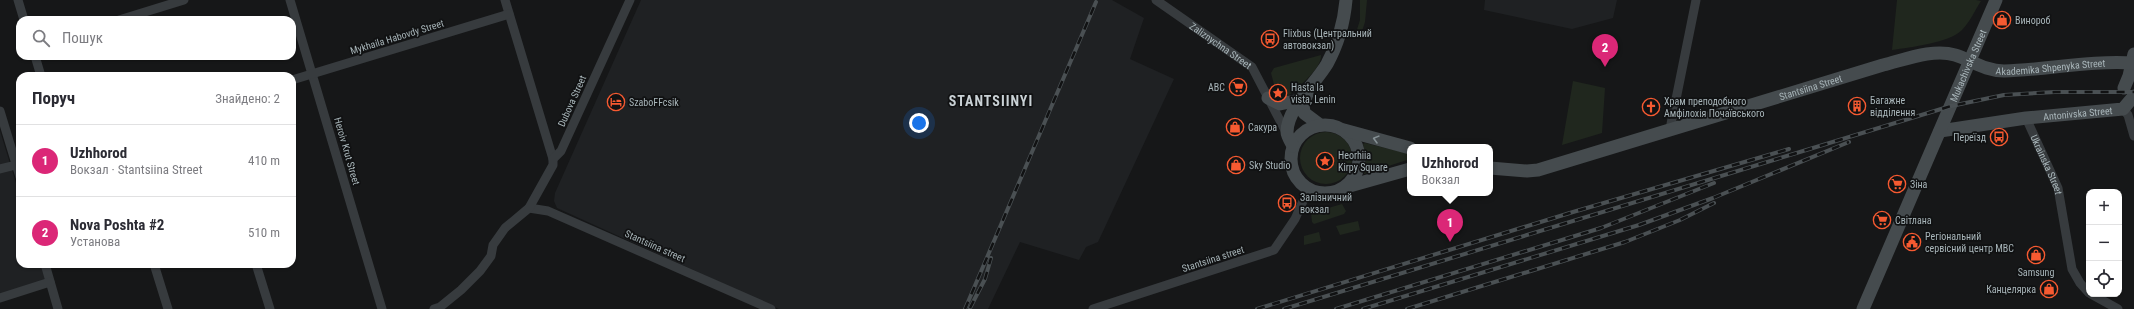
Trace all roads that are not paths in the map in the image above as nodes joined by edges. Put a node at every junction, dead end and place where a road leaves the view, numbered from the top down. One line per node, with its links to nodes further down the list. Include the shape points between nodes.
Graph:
1 (18, 0): 11 (street)
2 (184, 0): 12 (street)
3 (290, 0): 13 (street, Heroiv Krut Street)
4 (505, 0): 10 (street)
5 (630, 0): 35 (street, Dubova Street, via 561,151)
6 (1156, 0): 23 (street, Zaliznychna Street, via 1252,66)
7 (1346, 0): 21 (main road, via 1334,48)
8 (1696, 0): 27 (street)
9 (1996, 0): 17 (main road, Mukachivska Street)
10 (509, 14): 19 (street, Mykhaila Habovdy Street); 35 (street)
11 (23, 16)
12 (132, 16)
13 (295, 16)
14 (296, 19): 19 (street, Heroiv Krut Street)
15 (36, 60): 18 (street)
16 (2133, 60): 17 (main road, Akademika Shpenyka Street, via 2003,71 1985,68); 22 (main road)
17 (1969, 61): 27 (main road, Stantsiina Street, via 1947,53 1919,56); 29 (main road, Mukachivska Street)
18 (40, 72)
19 (313, 74): 20 (street, Mykhaila Habovdy Street); 53 (street, Heroiv Krut Street)
20 (296, 79)
21 (1304, 96): 23 (main road, via 1280,104); 26 (main road, via 1303,111 1309,119); 30 (main road, via 1291,115)
22 (2128, 97): 25 (main road, Antonivska Street); 31 (street, Antonivska Street, via 2128,115)
23 (1268, 98): 30 (street, Zaliznychna Street)
24 (0, 111): 34 (street)
25 (2026, 118): 29 (main road); 47 (street, Ukrainska Street, via 2058,188 2072,269)
26 (1320, 125): 28 (main road, via 1331,125); 32 (main road, via 1301,134)
27 (1670, 129): 37 (main road, Stantsiina Street, via 1538,170)
28 (1342, 130): 33 (main road, one-way to 28); 40 (main road, via 1352,139 1358,152 1357,171)
29 (1940, 131): 57 (main road, Mukachivska Street)
30 (1287, 134): 32 (main road, Zaliznychna Street)
31 (2134, 136)
32 (1293, 146): 41 (main road, via 1290,159 1293,172 1300,184)
33 (1407, 147)
34 (16, 158)
35 (553, 159): 42 (street, Dubova Street, via 553,165)
36 (16, 165): 38 (street)
37 (1493, 168)
38 (0, 169)
39 (1407, 169): 40 (main road)
40 (1346, 186): 41 (main road, via 1324,194)
41 (1308, 190): 56 (street, Stantsiina street, via 1295,219 1278,245 1269,253)
42 (528, 208): 54 (street, Dubova Street, via 505,228 480,271 461,290); 55 (street, Stantsiina street, via 548,211)
43 (46, 268): 46 (street)
44 (155, 268): 51 (street)
45 (257, 268): 52 (street)
46 (50, 282): 49 (street); 50 (street)
47 (2086, 289)
48 (2097, 297): 58 (street, Ukrainska Street)
49 (0, 298)
50 (58, 309)
51 (168, 309)
52 (270, 309)
53 (382, 309)
54 (434, 309)
55 (771, 309)
56 (1093, 309)
57 (1863, 309)
58 (2118, 309)

